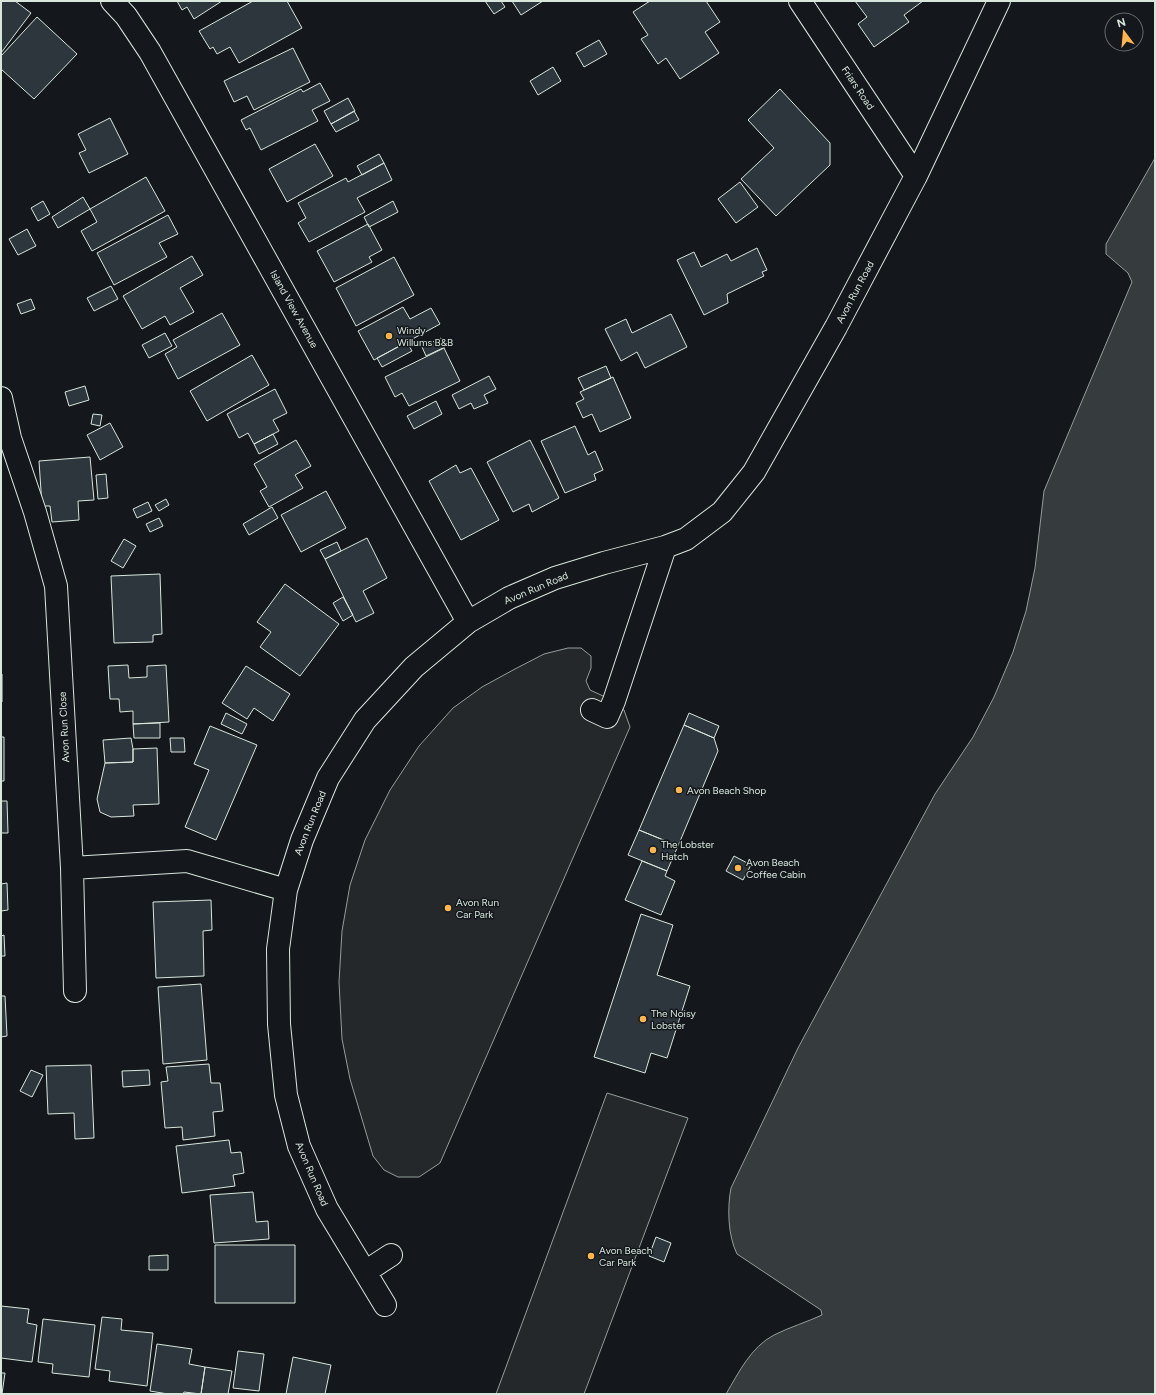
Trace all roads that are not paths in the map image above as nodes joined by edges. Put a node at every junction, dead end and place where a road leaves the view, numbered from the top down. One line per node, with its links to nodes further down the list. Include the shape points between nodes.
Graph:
1 (112, 1): 7 (street, Island View Avenue, via 126,16 150,52)
2 (800, 1): 4 (street, Friars Road)
3 (999, 1): 4 (street, Avon Run Road)
4 (916, 176): 6 (street, Avon Run Road, via 836,327 754,472 722,512 686,539)
5 (1, 398): 9 (street, Avon Run Close, via 10,438 56,586)
6 (665, 547): 7 (street, Avon Run Road, via 604,562 555,578 510,598); 8 (street, via 607,718)
7 (468, 622): 10 (street, Avon Run Road, via 414,667 365,720 328,778 302,840)
8 (592, 710)
9 (72, 868): 10 (street, via 187,860); 11 (street, Avon Run Close)
10 (286, 890): 13 (street, Avon Run Road, via 278,949 279,1024 286,1095 299,1146 327,1209)
11 (75, 991)
12 (391, 1255): 13 (street)
13 (365, 1272): 14 (street, Avon Run Road)
14 (385, 1305)

